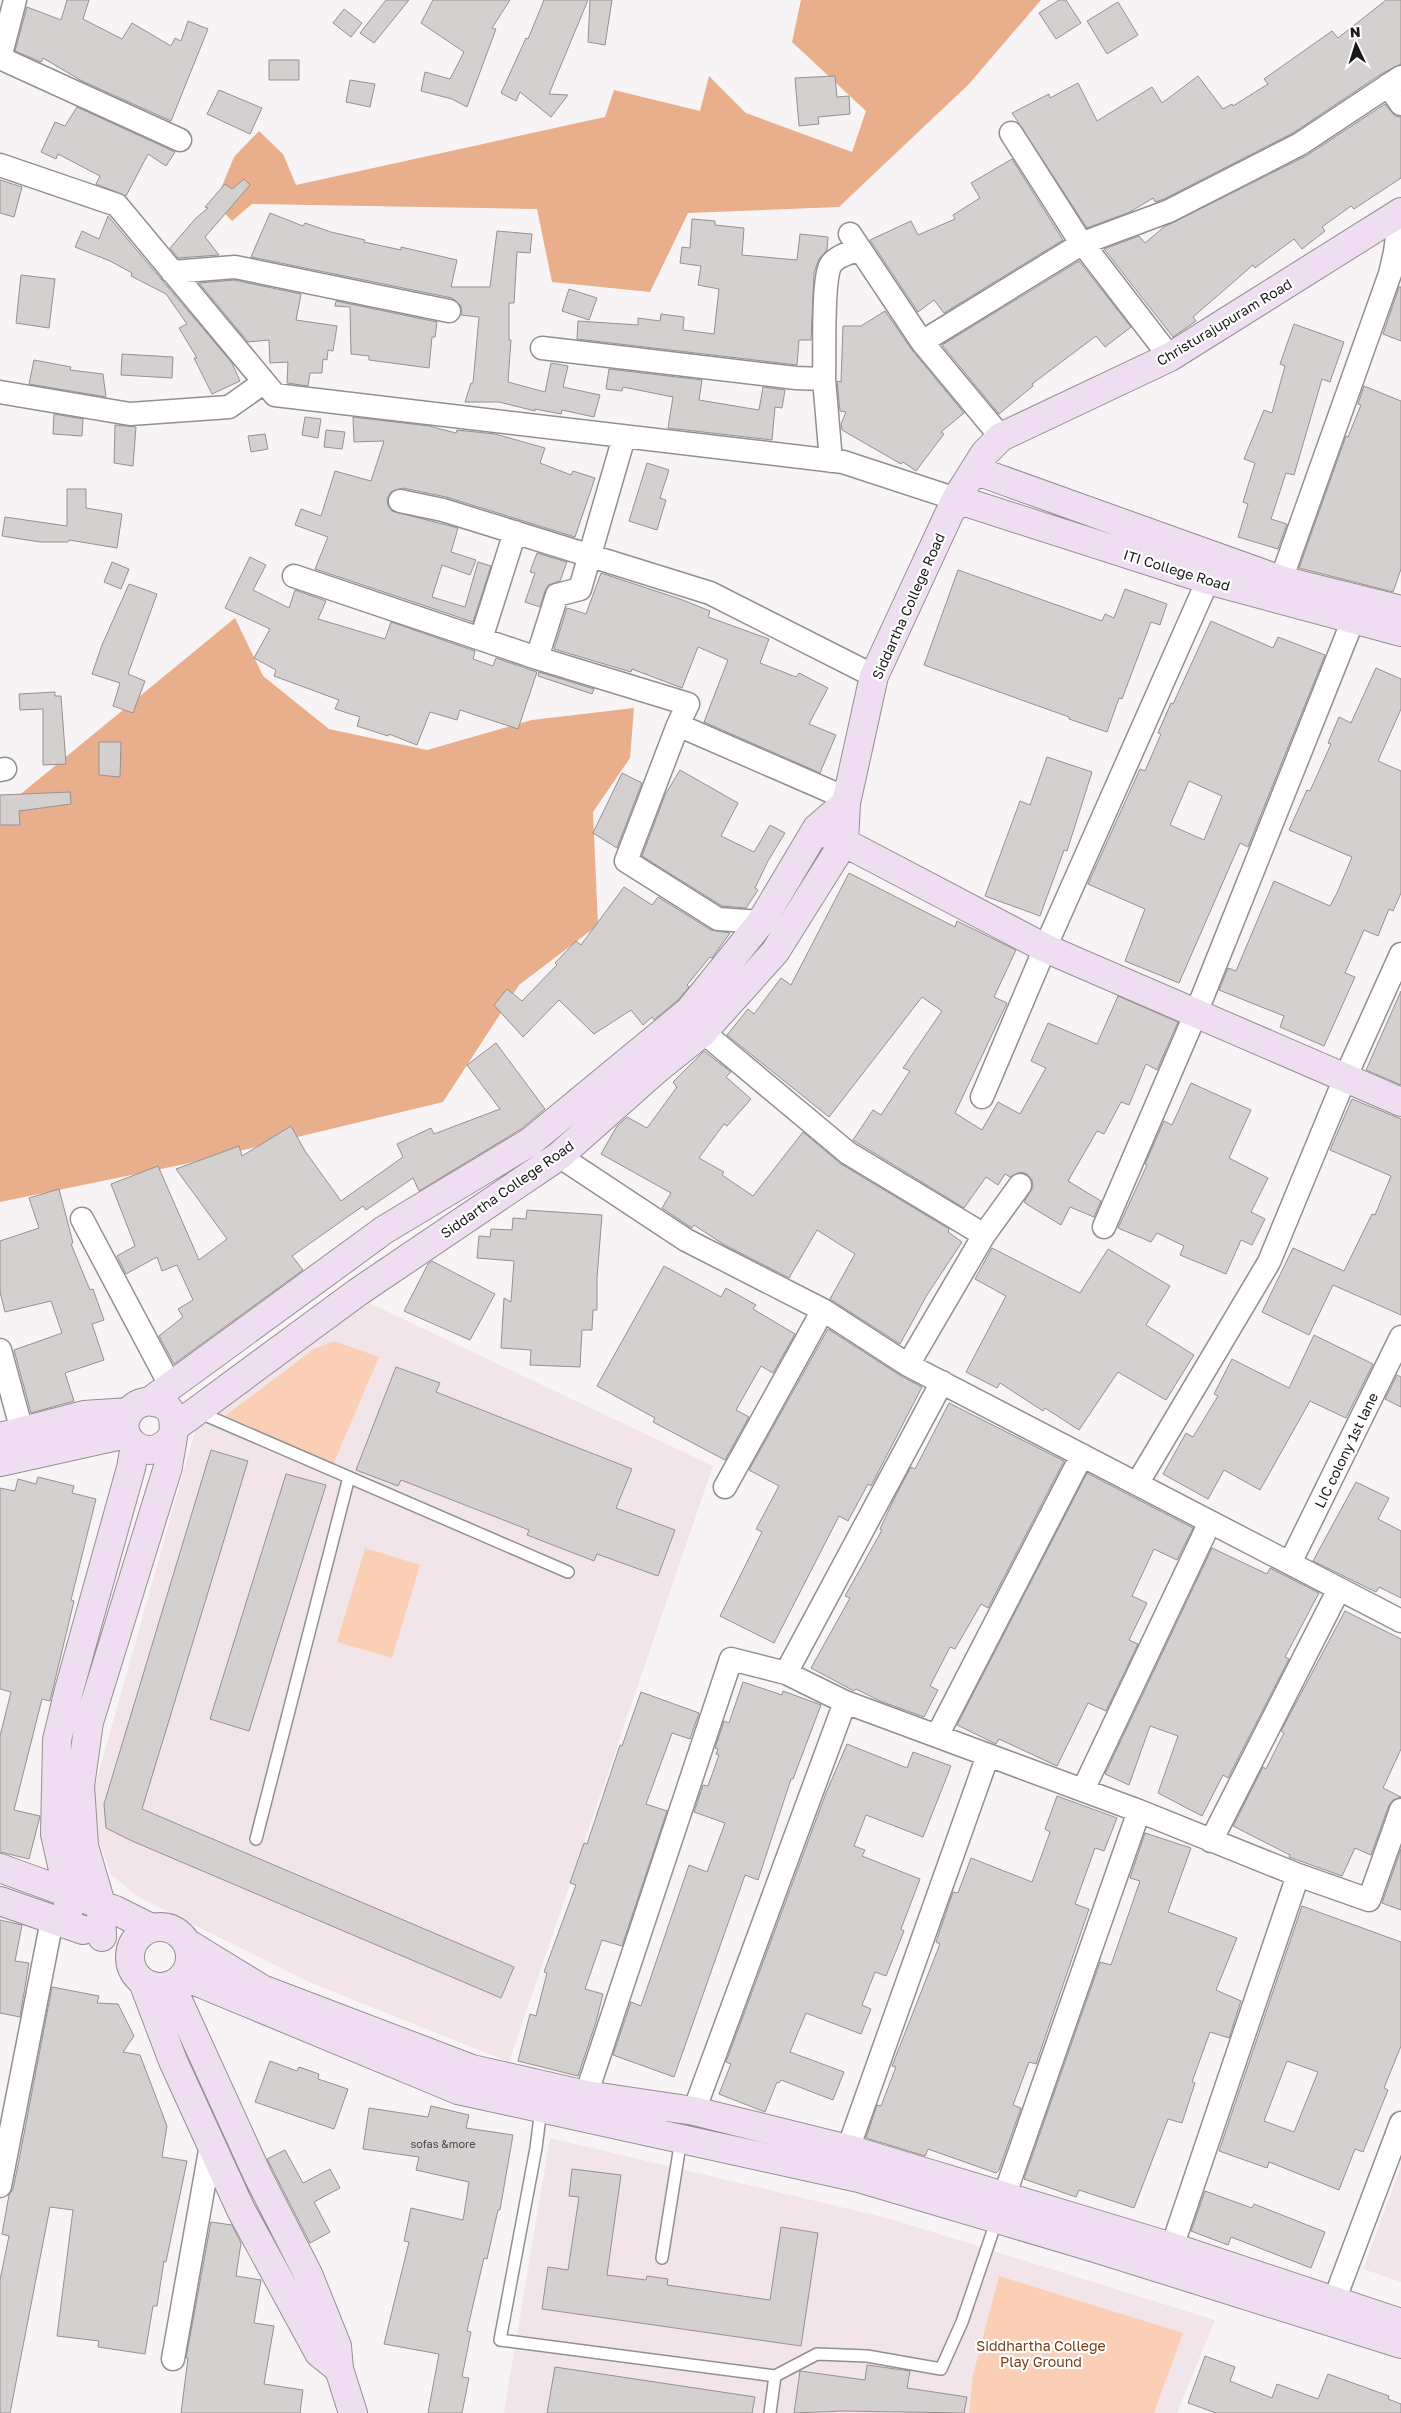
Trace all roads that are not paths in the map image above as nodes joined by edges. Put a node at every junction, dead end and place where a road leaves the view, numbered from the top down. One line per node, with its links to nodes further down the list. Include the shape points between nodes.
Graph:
1 (15, 0): 2 (street)
2 (0, 58): 6 (street)
3 (1394, 81): 4 (street); 9 (street, via 1300,144 1169,211)
4 (1401, 104)
5 (1011, 133): 9 (street)
6 (180, 140)
7 (0, 165): 10 (street, via 117,206)
8 (1400, 213): 14 (street, Christurajupuram Road); 28 (street, via 1390,274)
9 (1083, 243): 12 (street); 14 (street)
10 (172, 272): 11 (street, via 235,267); 16 (street)
11 (449, 311)
12 (922, 342): 15 (street, via 855,242 830,266); 19 (street)
13 (542, 348): 15 (street)
14 (1170, 357): 19 (street, Christurajupuram Road)
15 (824, 379): 20 (street)
16 (263, 383): 17 (street, via 228,406 130,414); 18 (street, via 275,396)
17 (0, 392)
18 (624, 437): 20 (street); 25 (street)
19 (1001, 437): 21 (street, Christurajupuram Road)
20 (831, 461): 22 (street, via 843,462)
21 (974, 470): 22 (street, Christurajupuram Road); 28 (street, ITI College Road)
22 (956, 499): 27 (street, ITI College Road); 34 (street, Siddartha College Road)
23 (400, 501): 24 (street, via 443,510)
24 (515, 532): 25 (street); 32 (street)
25 (590, 556): 33 (street, via 580,589 557,595); 34 (street, via 710,593)
26 (294, 576): 32 (street)
27 (1208, 580): 30 (street, ITI College Road); 40 (street)
28 (1281, 580): 29 (street, ITI College Road)
29 (1401, 610)
30 (1353, 620): 31 (street, ITI College Road); 42 (street)
31 (1401, 632)
32 (482, 639): 33 (street)
33 (537, 658): 35 (street, via 688,704)
34 (874, 676): 36 (street, Siddartha College Road)
35 (678, 724): 36 (street); 39 (street, via 626,861 718,919)
36 (847, 801): 37 (street, Siddartha College Road); 38 (street, Siddartha College Road)
37 (817, 828): 38 (street); 39 (street, Siddartha College Road)
38 (844, 842): 40 (street); 43 (street, Siddartha College Road, via 775,952)
39 (761, 922): 58 (street, Siddartha College Road, via 689,1011 530,1142 384,1230)
40 (1045, 948): 42 (street); 45 (street)
41 (1401, 954): 44 (street)
42 (1196, 1013): 44 (street); 50 (street)
43 (703, 1032): 47 (street, Siddartha College Road); 51 (street, via 848,1153)
44 (1346, 1078): 46 (street); 64 (street, via 1269,1262)
45 (982, 1097)
46 (1401, 1102)
47 (559, 1156): 52 (street, via 686,1240); 57 (street, Siddartha College Road, via 358,1292)
48 (1020, 1185): 51 (street)
49 (82, 1219): 58 (street)
50 (1104, 1227)
51 (984, 1234): 55 (street)
52 (824, 1310): 55 (street); 65 (street)
53 (1401, 1337): 67 (street, LIC colony 1st lane)
54 (0, 1350): 60 (street)
55 (908, 1365): 56 (street)
56 (942, 1382): 61 (street); 71 (street)
57 (196, 1411): 59 (street, Siddartha College Road); 63 (lane)
58 (142, 1416): 59 (street, via 158,1402 170,1412); 59 (street, Siddartha College Road, via 148,1451 162,1448); 60 (street, via 84,1414); 62 (street); 82 (street, via 131,1468 68,1690 57,1740 55,1834)
59 (173, 1433): 84 (street, via 168,1467 89,1722 80,1786 84,1846)
60 (11, 1434)
61 (1082, 1455): 64 (street); 73 (street)
62 (0, 1462)
63 (349, 1477): 68 (lane); 78 (lane)
64 (1137, 1484): 66 (street)
65 (726, 1487)
66 (1210, 1522): 67 (street); 75 (street)
67 (1290, 1563): 69 (street)
68 (568, 1572)
69 (1339, 1589): 70 (street); 79 (street)
70 (1401, 1620)
71 (786, 1673): 72 (street); 92 (street, via 731,1660)
72 (845, 1702): 73 (street); 94 (street)
73 (937, 1736): 74 (street)
74 (988, 1755): 75 (street); 98 (street)
75 (1084, 1790): 77 (street)
76 (1401, 1810): 81 (street, via 1369,1900)
77 (1139, 1811): 79 (street); 100 (street)
78 (256, 1839)
79 (1211, 1841): 81 (street)
80 (0, 1868): 82 (street)
81 (1298, 1875): 101 (street)
82 (68, 1892): 84 (street); 85 (street)
83 (0, 1901): 85 (street)
84 (101, 1904): 86 (street); 87 (street)
85 (60, 1922): 87 (street); 99 (street)
86 (151, 1928): 88 (street, via 172,1929); 89 (street, via 143,1932)
87 (102, 1937): 89 (street)
88 (187, 1944): 90 (street, via 190,1961); 92 (street, via 262,1989 472,2069)
89 (132, 1948): 91 (street, via 132,1967)
90 (177, 1981): 91 (street, via 152,1986); 93 (street, via 458,2090); 107 (street, via 258,2176 308,2274 337,2346)
91 (143, 1982): 97 (street, via 173,2062)
92 (586, 2095): 94 (street)
93 (541, 2109): 96 (street); 108 (lane, via 500,2340)
94 (694, 2112): 98 (street)
95 (1401, 2123): 103 (street)
96 (681, 2139): 100 (street); 102 (lane)
97 (211, 2145): 106 (street); 107 (street, via 319,2353)
98 (848, 2149): 100 (street)
99 (0, 2186)
100 (1000, 2207): 101 (street); 105 (street); 108 (lane, via 962,2322 941,2370 867,2356 817,2354)
101 (1172, 2248): 103 (street)
102 (662, 2258)
103 (1334, 2301): 104 (street)
104 (1401, 2323)
105 (1401, 2344)
106 (173, 2359)
107 (338, 2369): 109 (street)
108 (774, 2376): 110 (lane)
109 (353, 2413)
110 (770, 2413)

